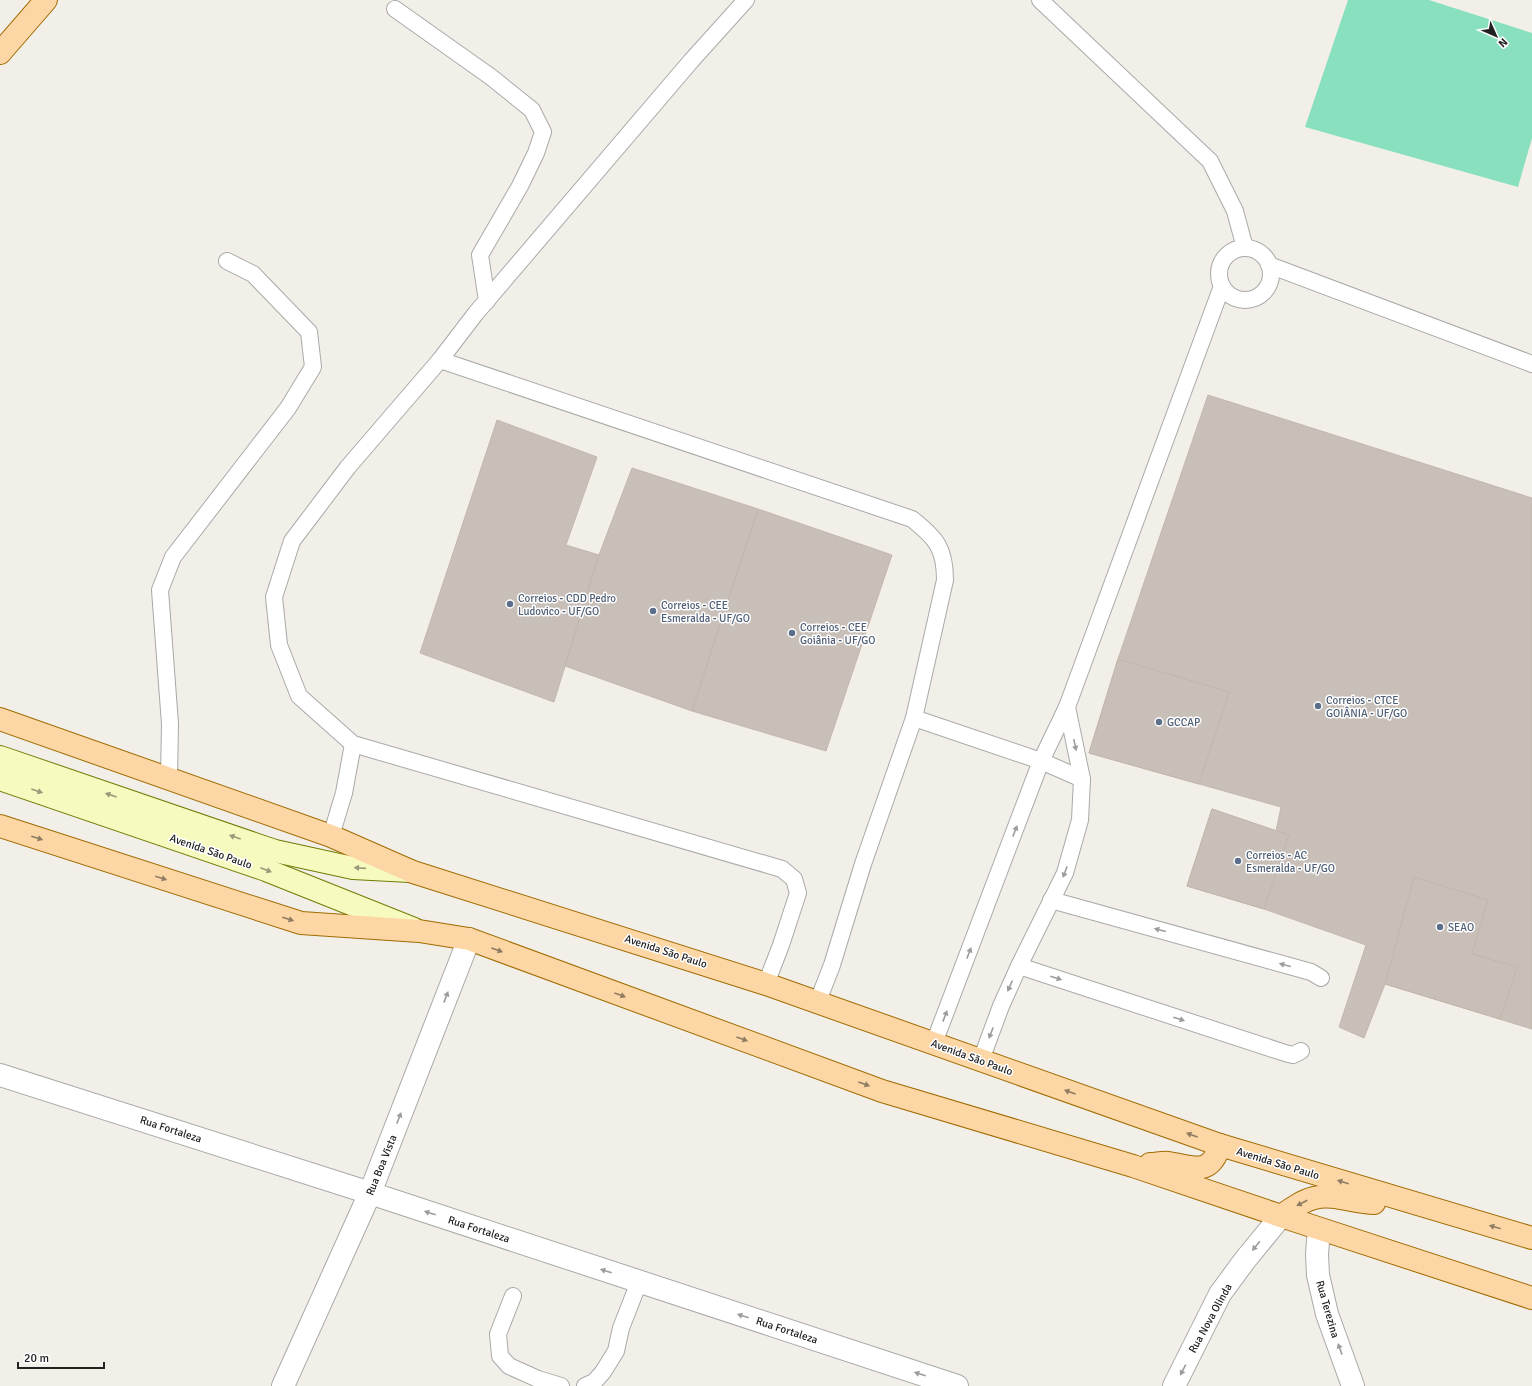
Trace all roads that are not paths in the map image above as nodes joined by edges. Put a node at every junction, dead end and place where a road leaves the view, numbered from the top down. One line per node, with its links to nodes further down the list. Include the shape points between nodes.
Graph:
1 (46, 0): 5 (main road)
2 (746, 0): 10 (lane)
3 (1040, 0): 6 (lane, via 1210,161 1235,211)
4 (395, 9): 10 (lane, via 491,77 532,110 543,132 520,186 480,255)
5 (0, 53)
6 (1245, 248): 8 (lane, via 1260,253); 9 (lane, via 1231,252 1221,264)
7 (227, 261): 20 (lane, via 253,274 309,332 313,367 288,408 173,557 160,590 170,724)
8 (1270, 265): 9 (lane, via 1269,284 1256,298 1237,298 1228,294); 12 (lane)
9 (1222, 286): 13 (lane)
10 (486, 301): 11 (lane)
11 (440, 360): 14 (lane, via 912,519 928,532 940,547 945,565 945,580); 16 (lane, via 348,467 292,541 274,597 279,645 299,696)
12 (1532, 364)
13 (1067, 707): 18 (lane); 21 (lane, one-way to 21)
14 (914, 718): 18 (lane); 31 (lane)
15 (0, 719): 20 (main road, Avenida São Paulo)
16 (353, 744): 23 (lane, via 344,793); 30 (lane, via 782,869 794,879 798,893)
17 (0, 757): 24 (main road, Avenida São Paulo, one-way to 17, via 353,868 275,851)
18 (1041, 761): 21 (lane); 32 (lane, one-way to 18)
19 (0, 778): 26 (main road, Avenida São Paulo, one-way to 26, via 266,870)
20 (169, 778): 23 (main road, Avenida São Paulo)
21 (1082, 779): 25 (lane, one-way to 25, via 1080,820 1065,873)
22 (0, 826): 26 (main road, Avenida São Paulo, one-way to 26, via 301,923)
23 (331, 836): 24 (main road, Avenida São Paulo)
24 (413, 872): 30 (main road, Avenida São Paulo)
25 (1051, 900): 28 (lane); 29 (lane, one-way to 25, via 1311,972)
26 (419, 931): 27 (main road, Avenida São Paulo)
27 (469, 939): 37 (main road, Avenida São Paulo, one-way to 37, via 882,1091); 38 (street, Rua Boa Vista, one-way to 27)
28 (1019, 966): 33 (lane, one-way to 33, via 1285,1053 1293,1055); 34 (lane, one-way to 34)
29 (1321, 978)
30 (766, 984): 31 (main road, Avenida São Paulo)
31 (818, 1001): 32 (main road, Avenida São Paulo)
32 (934, 1043): 34 (main road, Avenida São Paulo)
33 (1301, 1051)
34 (981, 1060): 36 (main road, Avenida São Paulo, one-way to 34)
35 (0, 1075): 38 (street, Rua Fortaleza)
36 (1220, 1145): 37 (main road, via 1215,1159 1207,1166 1194,1168 1168,1163); 39 (main road, Avenida São Paulo, one-way to 36)
37 (1133, 1166): 40 (main road, Avenida São Paulo)
38 (370, 1193): 43 (street, Rua Fortaleza, one-way to 38); 46 (street, Rua Boa Vista)
39 (1409, 1202): 40 (main road, one-way to 40, via 1368,1203 1331,1196 1315,1197); 42 (main road, Avenida São Paulo, one-way to 39)
40 (1281, 1216): 41 (main road, Avenida São Paulo); 50 (street, Rua Nova Olinda, one-way to 50, via 1220,1294)
41 (1320, 1229): 45 (main road, Avenida São Paulo); 51 (street, Rua Terezina, one-way to 41, via 1327,1314 1318,1275)
42 (1532, 1238)
43 (638, 1282): 48 (lane, via 621,1328 616,1351 603,1372 594,1382); 49 (street, Rua Fortaleza, one-way to 43)
44 (513, 1296): 47 (lane, via 498,1334 500,1356 509,1366)
45 (1532, 1298)
46 (283, 1386)
47 (561, 1386)
48 (585, 1386)
49 (957, 1386)
50 (1174, 1386)
51 (1353, 1386)

